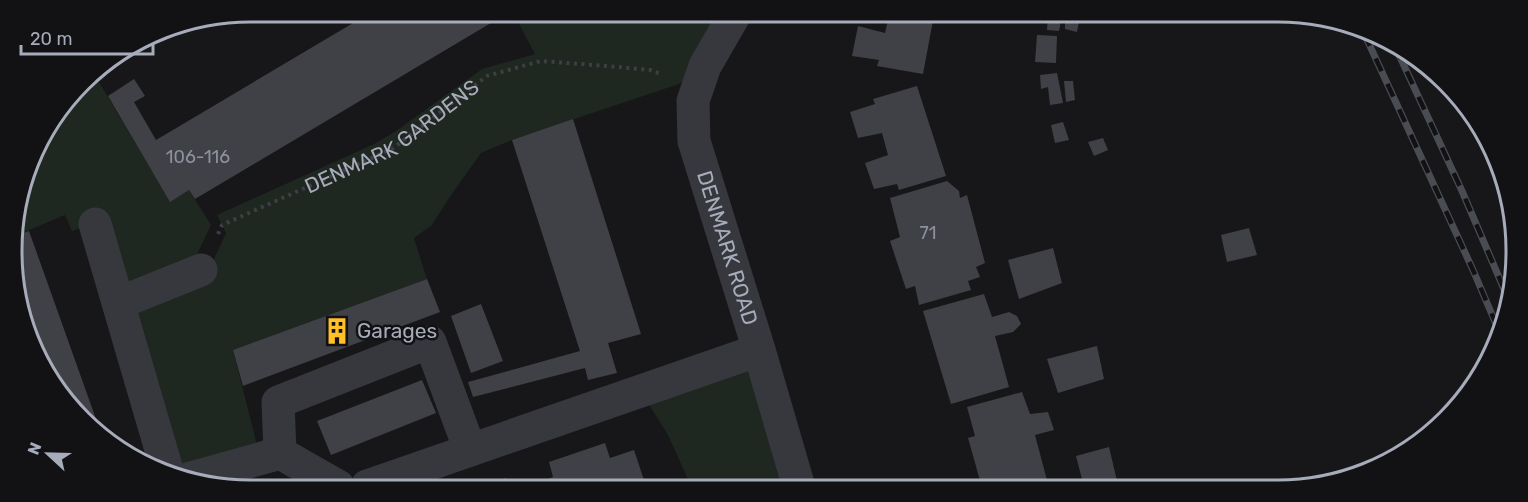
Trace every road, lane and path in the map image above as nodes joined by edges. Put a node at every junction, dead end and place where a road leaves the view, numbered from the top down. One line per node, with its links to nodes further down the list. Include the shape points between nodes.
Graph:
1 (730, 22): 2 (street, DENMARK ROAD)
2 (698, 86): 4 (path, DENMARK GARDENS, via 650,70 541,61 487,76 392,149 222,225); 6 (street, DENMARK ROAD, via 693,101 694,141)
3 (94, 224): 5 (street)
4 (201, 270): 5 (street)
5 (119, 303): 9 (street)
6 (759, 350): 7 (street); 13 (street, DENMARK ROAD)
7 (470, 450): 8 (street, via 430,342 278,402); 12 (street)
8 (280, 453): 10 (street); 11 (street)
9 (165, 462)
10 (204, 475)
11 (327, 480)
12 (384, 480)
13 (798, 480)

